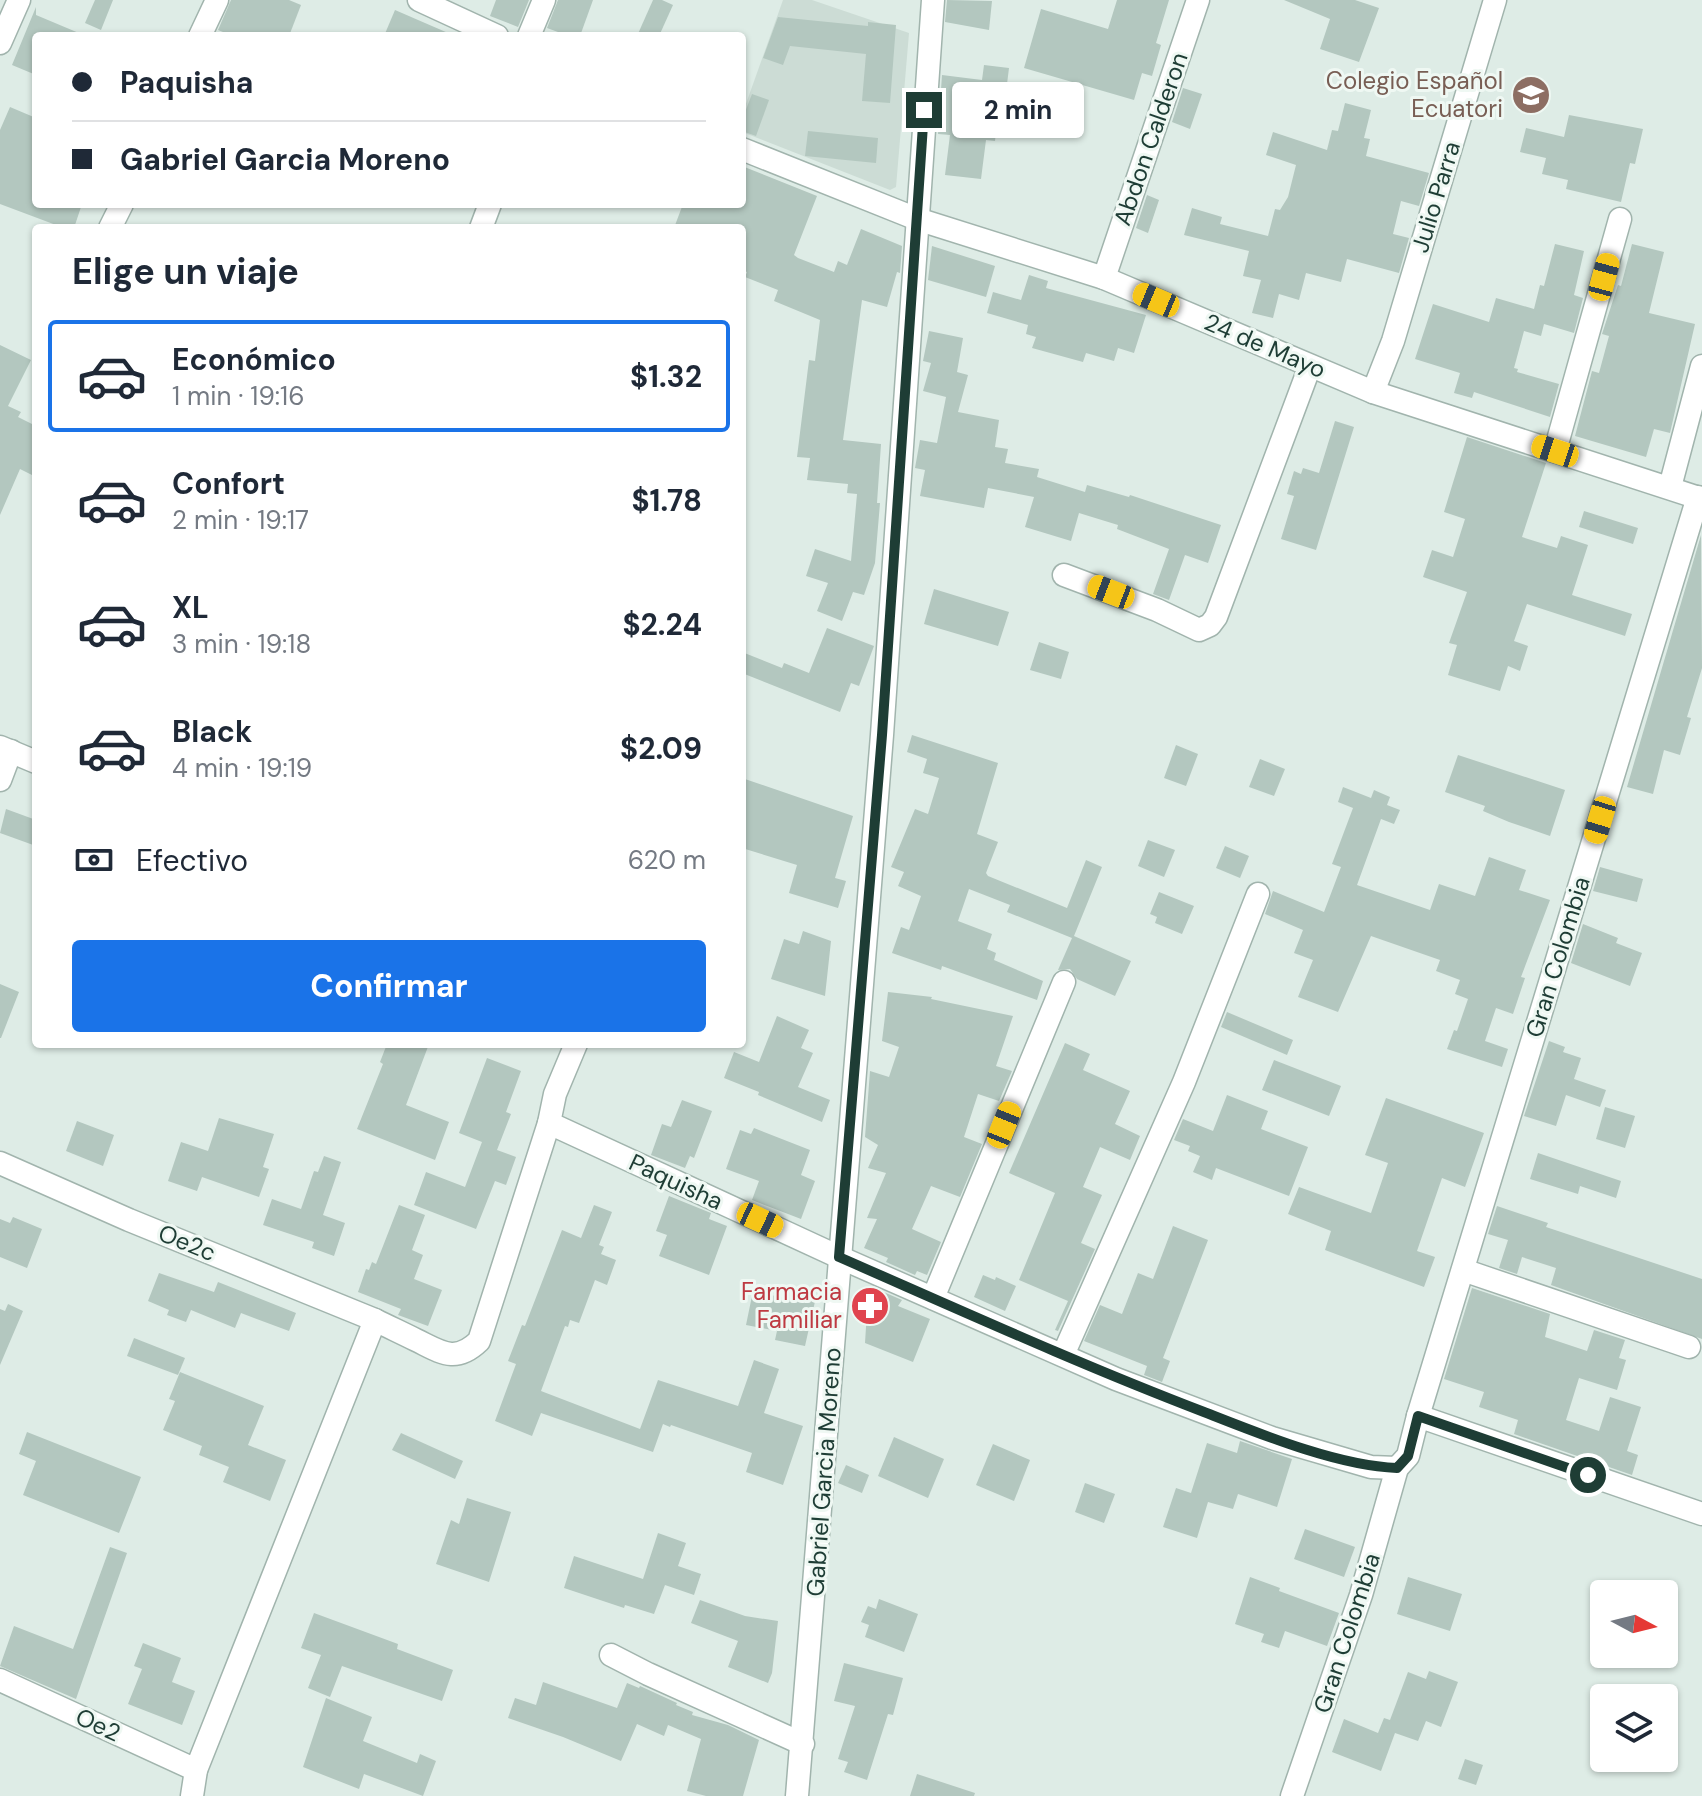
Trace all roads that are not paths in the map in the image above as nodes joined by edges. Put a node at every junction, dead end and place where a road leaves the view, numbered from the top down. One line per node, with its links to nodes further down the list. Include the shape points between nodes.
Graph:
1 (19, 0): 11 (street)
2 (217, 0): 8 (street)
3 (419, 0): 9 (street)
4 (544, 0): 10 (street)
5 (933, 0): 13 (street, Gabriel Garcia Moreno)
6 (1198, 0): 15 (street, Abdon Calderon)
7 (1495, 0): 18 (street, Julio Parra)
8 (202, 32)
9 (488, 32)
10 (531, 32)
11 (0, 43)
12 (746, 151): 13 (street, 24 de Mayo)
13 (917, 219): 15 (street, 24 de Mayo); 31 (street, Gabriel Garcia Moreno)
14 (1620, 219): 19 (street)
15 (1104, 278): 16 (street, 24 de Mayo)
16 (1310, 366): 18 (street, 24 de Mayo); 22 (street, via 1210,625 1199,630)
17 (1702, 366): 20 (street)
18 (1373, 392): 19 (street, 24 de Mayo)
19 (1555, 451): 20 (street, 24 de Mayo)
20 (1670, 487): 21 (street, 24 de Mayo)
21 (1700, 498): 32 (street, Gran Colombia)
22 (1064, 575)
23 (6, 749): 24 (street); 25 (street)
24 (32, 760)
25 (0, 780)
26 (1258, 894): 36 (street, via 1184,1082)
27 (1064, 982): 33 (street)
28 (574, 1048): 29 (street)
29 (549, 1123): 31 (street, Paquisha); 34 (street, Oe2c, via 479,1341 448,1355)
30 (0, 1163): 34 (street, Oe2c)
31 (839, 1257): 33 (street, Paquisha); 42 (street, Gabriel Garcia Moreno)
32 (1463, 1270): 35 (street); 37 (street, Gran Colombia)
33 (933, 1298): 36 (street, Paquisha)
34 (375, 1320): 43 (street)
35 (1689, 1347)
36 (1063, 1355): 38 (street, Paquisha, via 1272,1438 1371,1467)
37 (1418, 1416): 38 (street, via 1408,1456); 39 (street)
38 (1397, 1468): 46 (street, Gran Colombia, via 1361,1595)
39 (1702, 1514)
40 (611, 1655): 42 (street)
41 (0, 1680): 43 (street, Oe2)
42 (803, 1744): 45 (street, Gabriel Garcia Moreno)
43 (196, 1770): 44 (street)
44 (192, 1796)
45 (797, 1796)
46 (1292, 1796)

